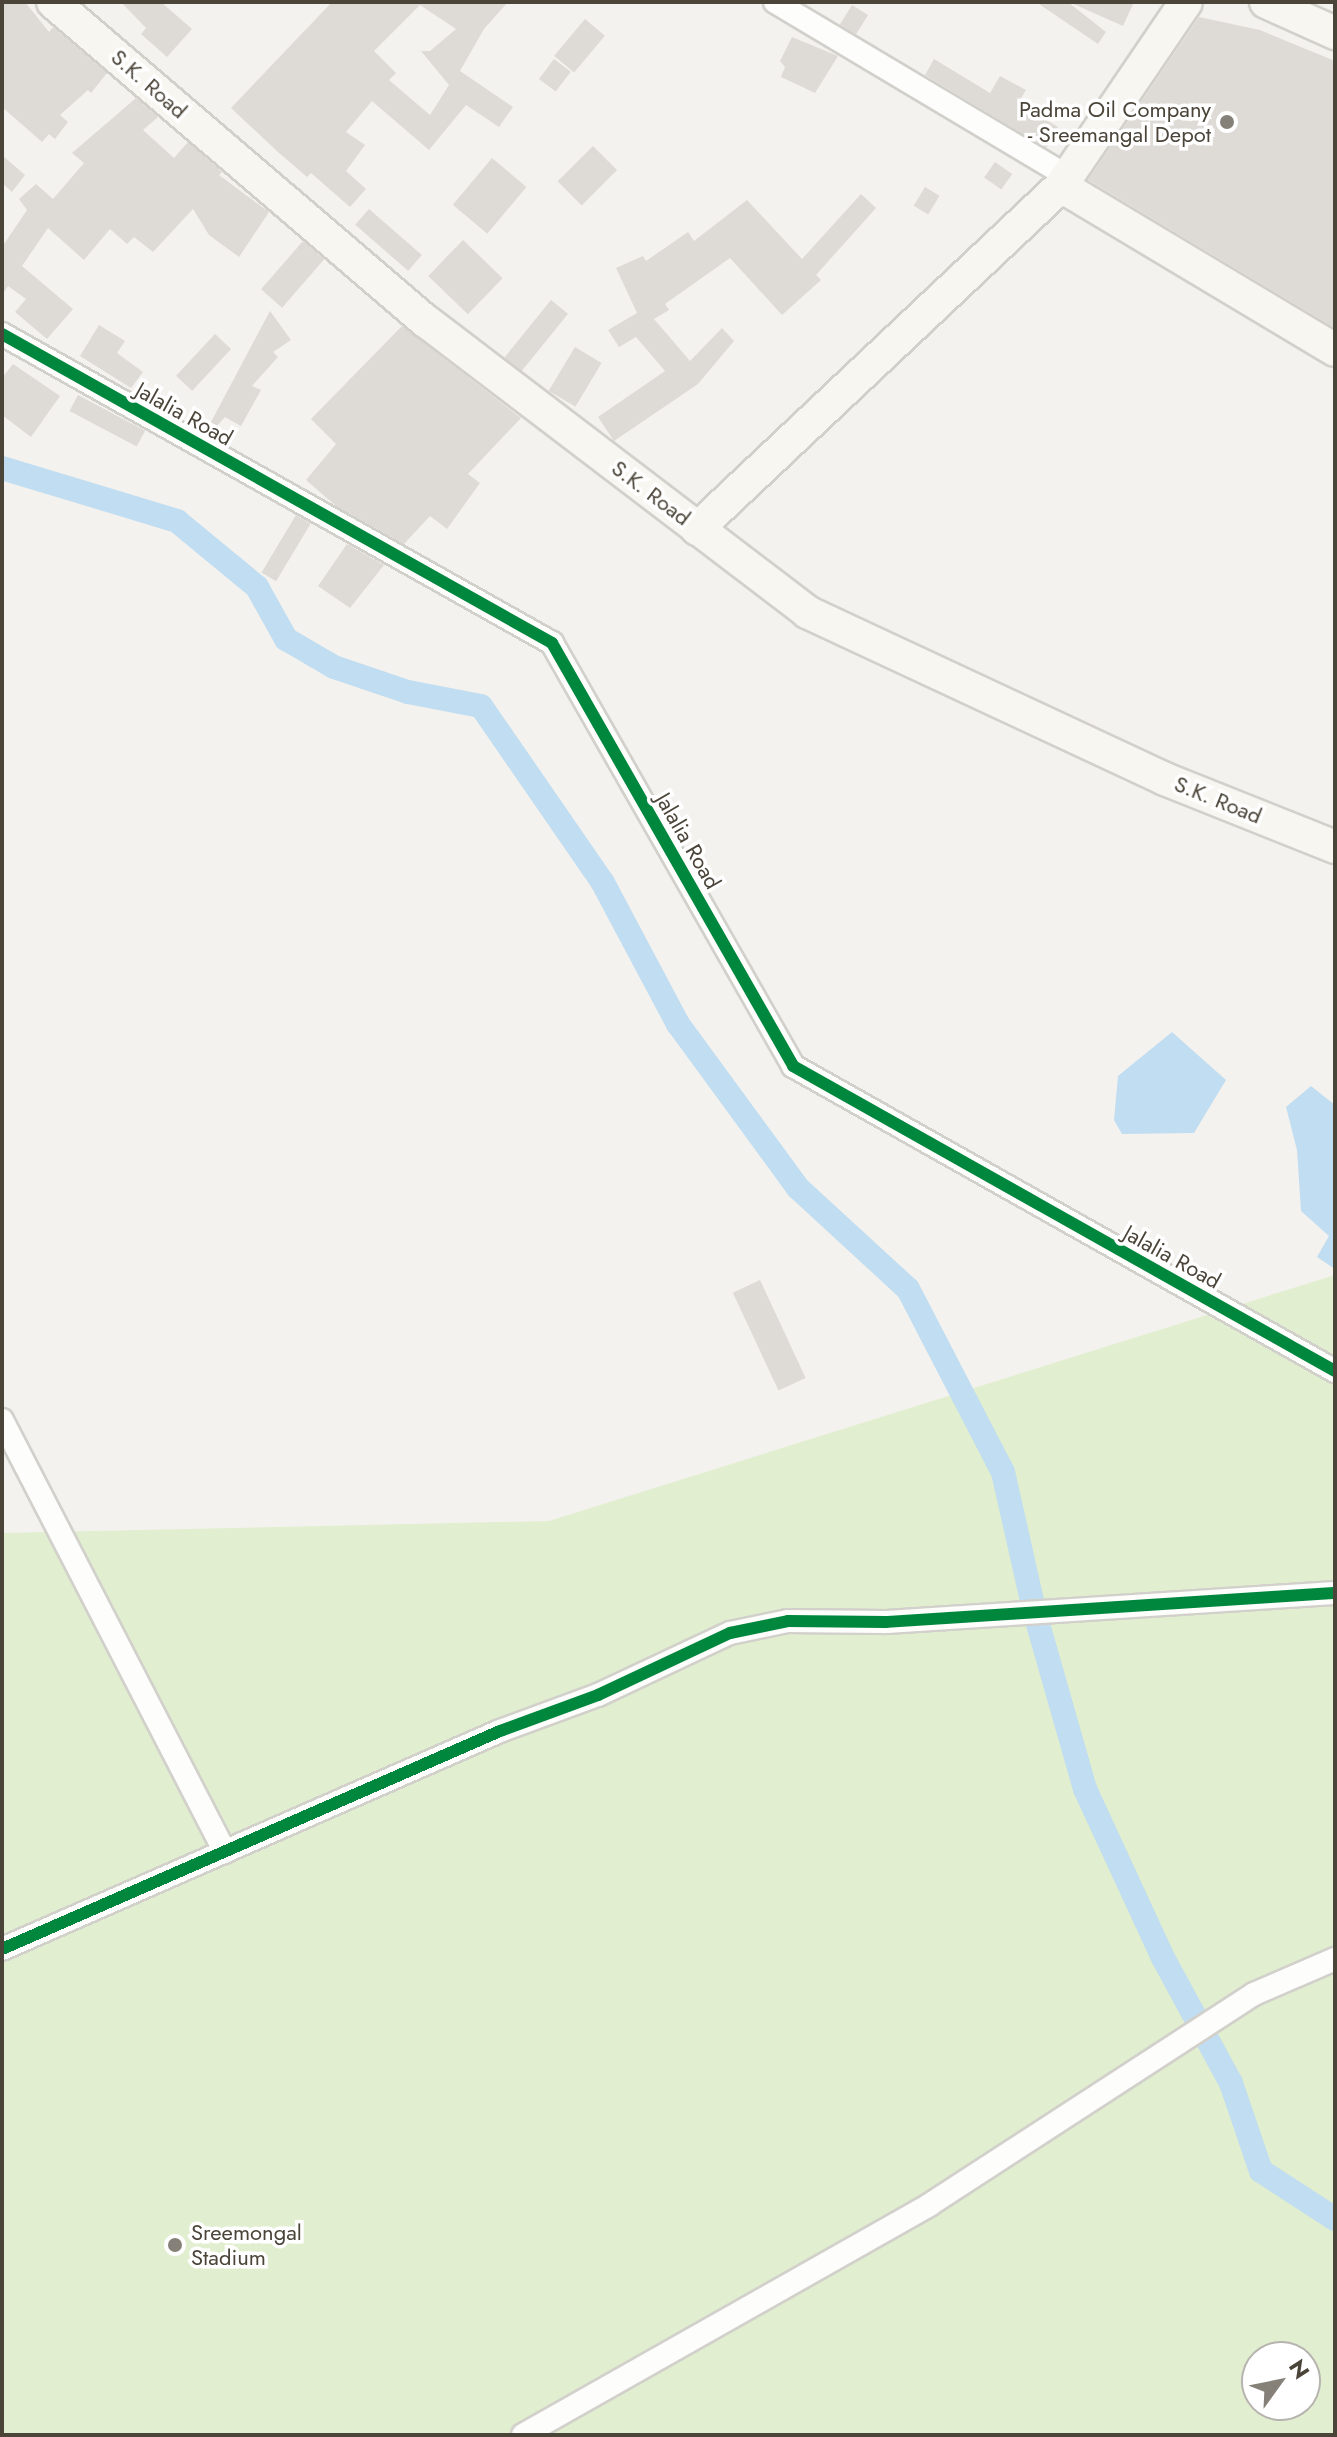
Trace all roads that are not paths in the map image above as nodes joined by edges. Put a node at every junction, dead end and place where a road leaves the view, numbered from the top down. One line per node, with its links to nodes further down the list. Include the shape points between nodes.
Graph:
1 (53, 2): 9 (main road, S.K. Road, via 427,322)
2 (775, 2): 6 (street)
3 (1186, 2): 6 (main road)
4 (1266, 2): 5 (main road)
5 (1335, 33)
6 (1064, 181): 8 (main road); 9 (main road)
7 (2, 334): 11 (street, Jalalia Road, via 552,643 793,1066)
8 (1335, 350)
9 (697, 529): 10 (main road, S.K. Road, via 807,612 1165,779)
10 (1335, 847)
11 (1335, 1371)
12 (2, 1420): 14 (street)
13 (1335, 1593): 14 (street, via 886,1622 788,1621 730,1633 598,1695 500,1731)
14 (225, 1852): 15 (street)
15 (2, 1949)
16 (1335, 1959): 17 (street, via 1243,2001 929,2205)
17 (523, 2435)

